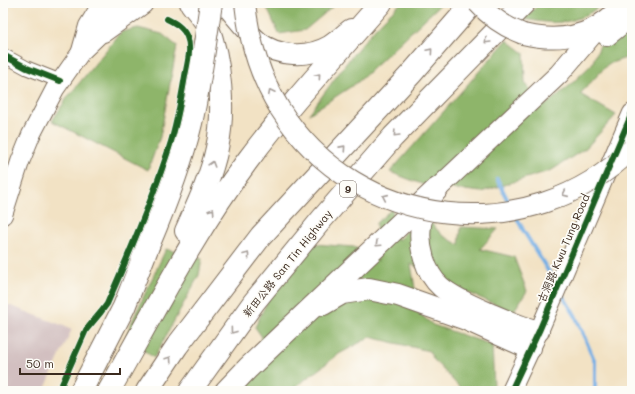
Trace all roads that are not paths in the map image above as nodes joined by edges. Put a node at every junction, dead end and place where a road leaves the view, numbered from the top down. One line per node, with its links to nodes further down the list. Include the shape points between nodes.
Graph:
1 (102, 3): 17 (main road, via 88,26)
2 (123, 3): 16 (main road)
3 (142, 3): 16 (highway)
4 (178, 3): 15 (highway)
5 (191, 3): 15 (highway)
6 (211, 3): 28 (highway, bridge, via 191,122 178,167 124,306)
7 (224, 3): 9 (main road, via 260,42 272,50 288,54 305,54 329,45)
8 (245, 3): 22 (main road, one-way to 8, bridge, via 607,171 586,184 564,195 516,211 493,214 448,213 389,199 337,170 314,150 290,123 272,95 260,69)
9 (381, 3): 27 (highway, one-way to 9, via 186,253 247,160)
10 (473, 3): 30 (highway, one-way to 10, via 177,346 261,236 406,80)
11 (478, 3): 14 (main road, bridge, via 498,22 510,29 539,38 572,36)
12 (524, 3): 31 (highway, 新田公路 San Tin Highway / 9, one-way to 31, via 393,137 322,219 254,302)
13 (625, 8): 14 (main road); 19 (main road)
14 (602, 23): 19 (main road)
15 (206, 24): 27 (highway, one-way to 15, via 205,190 217,148 221,113 220,85 218,65)
16 (103, 31): 17 (main road)
17 (81, 52): 20 (main road)
18 (3, 55): 20 (street)
19 (559, 74): 23 (main road)
20 (60, 81): 24 (main road, via 31,135 17,169)
21 (632, 113): 26 (main road, 古洞路 Kwu Tung Road)
22 (632, 149)
23 (437, 189): 25 (highway, one-way to 25); 26 (main road, via 421,224 423,257 430,273 441,287 468,303 526,328)
24 (3, 216)
25 (306, 314): 26 (highway, via 342,293 369,290 398,295); 32 (highway)
26 (534, 340): 33 (main road, 古洞路 Kwu Tung Road)
27 (123, 366): 29 (highway)
28 (81, 391)
29 (109, 391)
30 (147, 391)
31 (190, 391)
32 (226, 391)
33 (511, 391)

